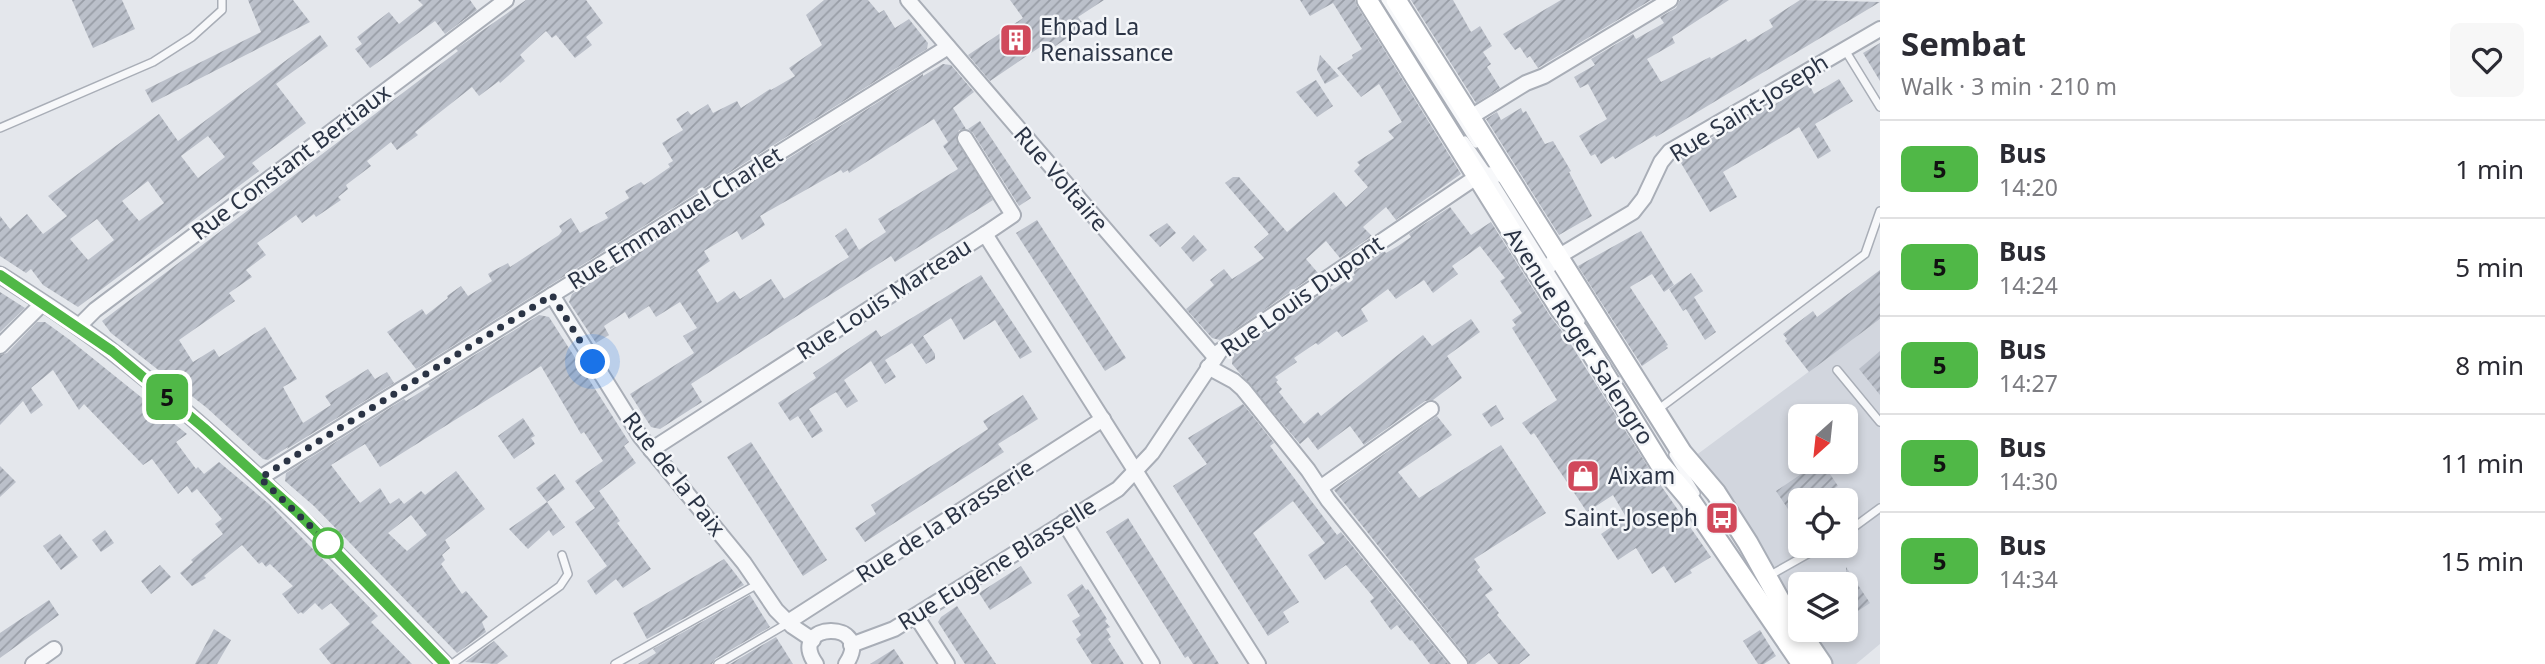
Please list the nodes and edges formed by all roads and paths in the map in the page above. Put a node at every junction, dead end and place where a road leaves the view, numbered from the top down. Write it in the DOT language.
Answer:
graph roads {
  1 [pos="222,0"];
  2 [pos="506,0"];
  3 [pos="908,0"];
  4 [pos="1367,0"];
  5 [pos="1377,0"];
  6 [pos="1385,0"];
  7 [pos="1396,0"];
  8 [pos="1670,0"];
  9 [pos="1880,29"];
  10 [pos="948,47"];
  11 [pos="1845,49"];
  12 [pos="1880,107"];
  13 [pos="1469,118"];
  14 [pos="0,128"];
  15 [pos="965,138"];
  16 [pos="1494,176"];
  17 [pos="1880,211"];
  18 [pos="985,234"];
  19 [pos="1551,267"];
  20 [pos="0,275"];
  21 [pos="552,295"];
  22 [pos="43,303"];
  23 [pos="78,327"];
  24 [pos="0,346"];
  25 [pos="1211,362"];
  26 [pos="1837,370"];
  27 [pos="1431,409"];
  28 [pos="1656,411"];
  29 [pos="1103,419"];
  30 [pos="1880,422"];
  31 [pos="651,450"];
  32 [pos="1136,472"];
  33 [pos="260,478"];
  34 [pos="1320,488"];
  35 [pos="1880,508"];
  36 [pos="1063,522"];
  37 [pos="1858,524"];
  38 [pos="562,555"];
  39 [pos="1801,558"];
  40 [pos="1767,577"];
  41 [pos="759,583"];
  42 [pos="916,616"];
  43 [pos="788,622"];
  44 [pos="813,640"];
  45 [pos="851,645"];
  46 [pos="54,649"];
  47 [pos="33,664"];
  48 [pos="445,664"];
  49 [pos="452,664"];
  50 [pos="615,664"];
  51 [pos="718,664"];
  52 [pos="816,664"];
  53 [pos="846,664"];
  54 [pos="947,664"];
  55 [pos="1152,664"];
  56 [pos="1258,664"];
  57 [pos="1460,664"];
  58 [pos="1802,664"];
  59 [pos="1813,664"];
  60 [pos="1822,664"];
  1 -- 14 [label="lane"];
  2 -- 23 [label="street, Rue Constant Bertiaux"];
  3 -- 10 [label="street, Rue Voltaire"];
  4 -- 16 [label="main road, Avenue Roger Salengro"];
  5 -- 16 [label="lane"];
  6 -- 16 [label="lane"];
  7 -- 13 [label="main road, Avenue Roger Salengro"];
  8 -- 13 [label="street"];
  9 -- 11 [label="street, Rue Saint-Joseph"];
  10 -- 21 [label="street, Rue Emmanuel Charlet"];
  10 -- 25 [label="street, Rue Voltaire"];
  11 -- 12 [label="lane"];
  11 -- 19 [label="street, Rue Saint-Joseph"];
  13 -- 16 [label="main road, Avenue Roger Salengro"];
  15 -- 18 [label="street"];
  16 -- 19 [label="main road, Avenue Roger Salengro"];
  16 -- 19 [label="main road, Avenue Roger Salengro"];
  16 -- 25 [label="street, Rue Louis Dupont"];
  17 -- 28 [label="lane"];
  18 -- 29 [label="street, Rue Louis Marteau"];
  18 -- 31 [label="street, Rue Louis Marteau"];
  19 -- 28 [label="main road, Avenue Roger Salengro"];
  19 -- 58 [label="main road, Avenue Roger Salengro"];
  19 -- 59 [label="lane"];
  20 -- 22 [label="street"];
  21 -- 31 [label="street, Rue de la Paix"];
  21 -- 33 [label="street, Rue Emmanuel Charlet"];
  22 -- 23 [label="street"];
  22 -- 24 [label="street"];
  23 -- 33 [label="street"];
  25 -- 32 [label="street, Rue Louis Dupont"];
  25 -- 34 [label="street, Rue Voltaire"];
  26 -- 30 [label="lane"];
  27 -- 34 [label="street"];
  28 -- 40 [label="main road, Avenue Roger Salengro"];
  29 -- 32 [label="street, Rue Louis Marteau"];
  29 -- 43 [label="street, Rue de la Brasserie"];
  31 -- 41 [label="street, Rue de la Paix"];
  32 -- 36 [label="street, Rue Eugène Blasselle"];
  32 -- 56 [label="street, Rue Louis Marteau"];
  33 -- 48 [label="street"];
  34 -- 57 [label="street, Rue Voltaire"];
  35 -- 37 [label="lane"];
  36 -- 42 [label="street, Rue Eugène Blasselle"];
  36 -- 55 [label="street"];
  38 -- 49 [label="lane"];
  39 -- 40 [label="lane"];
  40 -- 60 [label="main road, Avenue Roger Salengro"];
  41 -- 43 [label="street, Rue de la Paix"];
  41 -- 50 [label="lane"];
  42 -- 45 [label="street, Rue Eugène Blasselle"];
  42 -- 54 [label="street"];
  43 -- 44 [label="street, Rue de la Paix"];
  43 -- 51 [label="lane"];
  44 -- 45 [label="street"];
  44 -- 52 [label="street"];
  45 -- 53 [label="street"];
  46 -- 47 [label="street"];
}
